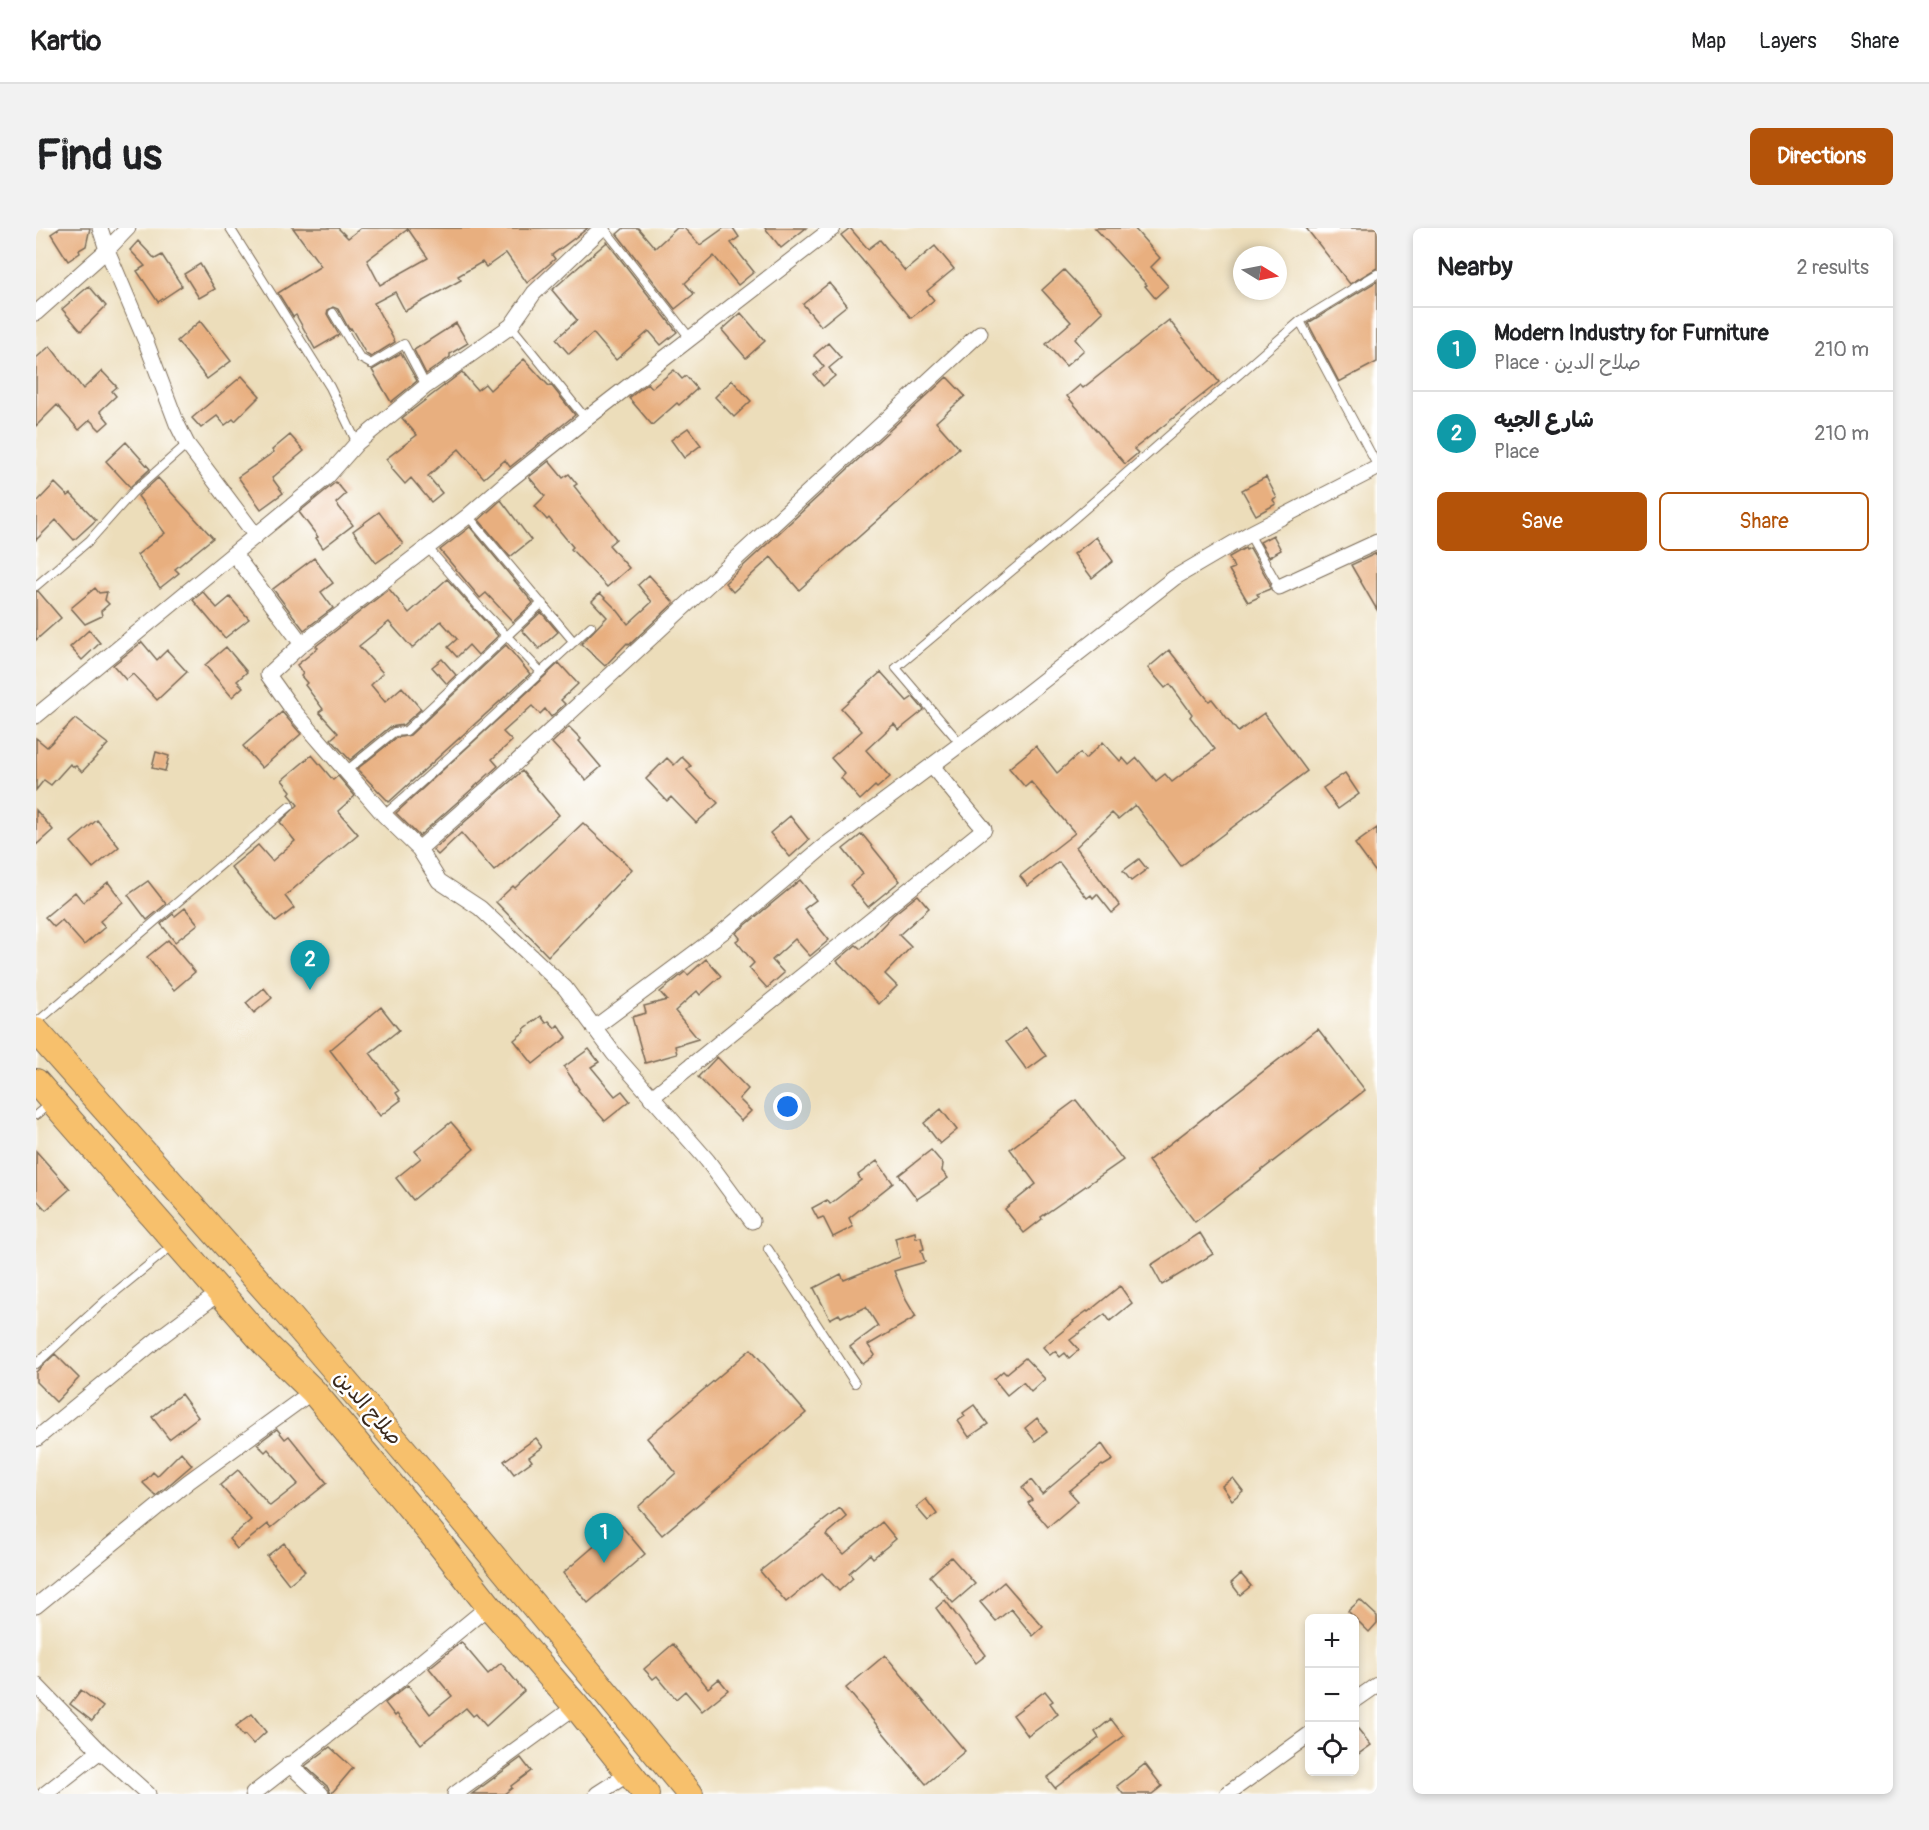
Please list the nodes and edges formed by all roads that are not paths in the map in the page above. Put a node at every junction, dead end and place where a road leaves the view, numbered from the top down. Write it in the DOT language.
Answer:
graph roads {
  1 [pos="100,228"];
  2 [pos="129,228"];
  3 [pos="230,228"];
  4 [pos="603,228"];
  5 [pos="833,228"];
  6 [pos="107,250"];
  7 [pos="1377,274"];
  8 [pos="36,313"];
  9 [pos="333,314"];
  10 [pos="1300,321"];
  11 [pos="511,326"];
  12 [pos="980,333"];
  13 [pos="690,338"];
  14 [pos="426,386"];
  15 [pos="586,419"];
  16 [pos="357,442"];
  17 [pos="188,444"];
  18 [pos="1377,467"];
  19 [pos="468,516"];
  20 [pos="1249,534"];
  21 [pos="256,536"];
  22 [pos="1377,542"];
  23 [pos="428,547"];
  24 [pos="234,554"];
  25 [pos="36,586"];
  26 [pos="1279,587"];
  27 [pos="542,603"];
  28 [pos="591,626"];
  29 [pos="508,636"];
  30 [pos="573,642"];
  31 [pos="302,644"];
  32 [pos="540,671"];
  33 [pos="36,716"];
  34 [pos="961,744"];
  35 [pos="932,766"];
  36 [pos="346,771"];
  37 [pos="290,806"];
  38 [pos="384,816"];
  39 [pos="419,849"];
  40 [pos="36,1023"];
  41 [pos="594,1028"];
  42 [pos="36,1031"];
  43 [pos="36,1082"];
  44 [pos="651,1098"];
  45 [pos="44,1108"];
  46 [pos="752,1221"];
  47 [pos="177,1242"];
  48 [pos="768,1249"];
  49 [pos="220,1292"];
  50 [pos="298,1327"];
  51 [pos="266,1345"];
  52 [pos="36,1364"];
  53 [pos="855,1383"];
  54 [pos="313,1391"];
  55 [pos="36,1439"];
  56 [pos="36,1606"];
  57 [pos="489,1606"];
  58 [pos="36,1685"];
  59 [pos="1377,1685"];
  60 [pos="1359,1698"];
  61 [pos="576,1706"];
  62 [pos="1305,1738"];
  63 [pos="100,1751"];
  64 [pos="289,1764"];
  65 [pos="628,1774"];
  66 [pos="45,1794"];
  67 [pos="148,1794"];
  68 [pos="253,1794"];
  69 [pos="321,1794"];
  70 [pos="454,1794"];
  71 [pos="597,1794"];
  72 [pos="645,1794"];
  73 [pos="690,1794"];
  74 [pos="1227,1794"];
  1 -- 6 [label="street"];
  2 -- 6 [label="street"];
  3 -- 16 [label="lane"];
  4 -- 11 [label="street"];
  4 -- 13 [label="lane"];
  5 -- 13 [label="street"];
  6 -- 8 [label="street"];
  6 -- 17 [label="street"];
  7 -- 10 [label="lane"];
  9 -- 14 [label="lane"];
  10 -- 18 [label="lane"];
  10 -- 34 [label="lane"];
  11 -- 14 [label="street"];
  11 -- 15 [label="lane"];
  12 -- 39 [label="street"];
  13 -- 15 [label="street"];
  14 -- 16 [label="street"];
  15 -- 19 [label="street"];
  16 -- 21 [label="street"];
  17 -- 21 [label="street"];
  17 -- 25 [label="lane"];
  18 -- 20 [label="street"];
  19 -- 23 [label="street"];
  19 -- 27 [label="lane"];
  20 -- 26 [label="lane"];
  20 -- 34 [label="street"];
  21 -- 24 [label="street"];
  22 -- 26 [label="street"];
  23 -- 29 [label="lane"];
  23 -- 31 [label="street"];
  24 -- 31 [label="street"];
  24 -- 33 [label="street"];
  27 -- 29 [label="lane"];
  27 -- 30 [label="lane"];
  28 -- 30 [label="lane"];
  29 -- 32 [label="lane"];
  29 -- 36 [label="lane"];
  30 -- 32 [label="lane"];
  31 -- 36 [label="street"];
  32 -- 38 [label="lane"];
  34 -- 35 [label="street"];
  35 -- 41 [label="street"];
  35 -- 44 [label="street"];
  36 -- 38 [label="street"];
  37 -- 40 [label="lane"];
  38 -- 39 [label="street"];
  39 -- 41 [label="street"];
  41 -- 44 [label="street"];
  42 -- 50 [label="highway, صلاح الدين"];
  43 -- 45 [label="highway, صلاح الدين"];
  44 -- 46 [label="street"];
  45 -- 47 [label="highway, صلاح الدين"];
  47 -- 49 [label="highway, صلاح الدين"];
  47 -- 52 [label="lane"];
  48 -- 53 [label="lane"];
  49 -- 51 [label="highway, صلاح الدين"];
  49 -- 55 [label="street"];
  50 -- 51 [label="highway"];
  50 -- 73 [label="highway, صلاح الدين"];
  51 -- 54 [label="highway, صلاح الدين"];
  54 -- 56 [label="street"];
  54 -- 57 [label="highway, صلاح الدين"];
  57 -- 61 [label="highway, صلاح الدين"];
  57 -- 64 [label="street"];
  58 -- 63 [label="street"];
  59 -- 60 [label="street"];
  61 -- 65 [label="highway, صلاح الدين"];
  61 -- 70 [label="street"];
  62 -- 74 [label="street"];
  63 -- 66 [label="street"];
  63 -- 67 [label="street"];
  64 -- 68 [label="street"];
  64 -- 69 [label="street"];
  65 -- 71 [label="street"];
  65 -- 72 [label="highway, صلاح الدين"];
}
